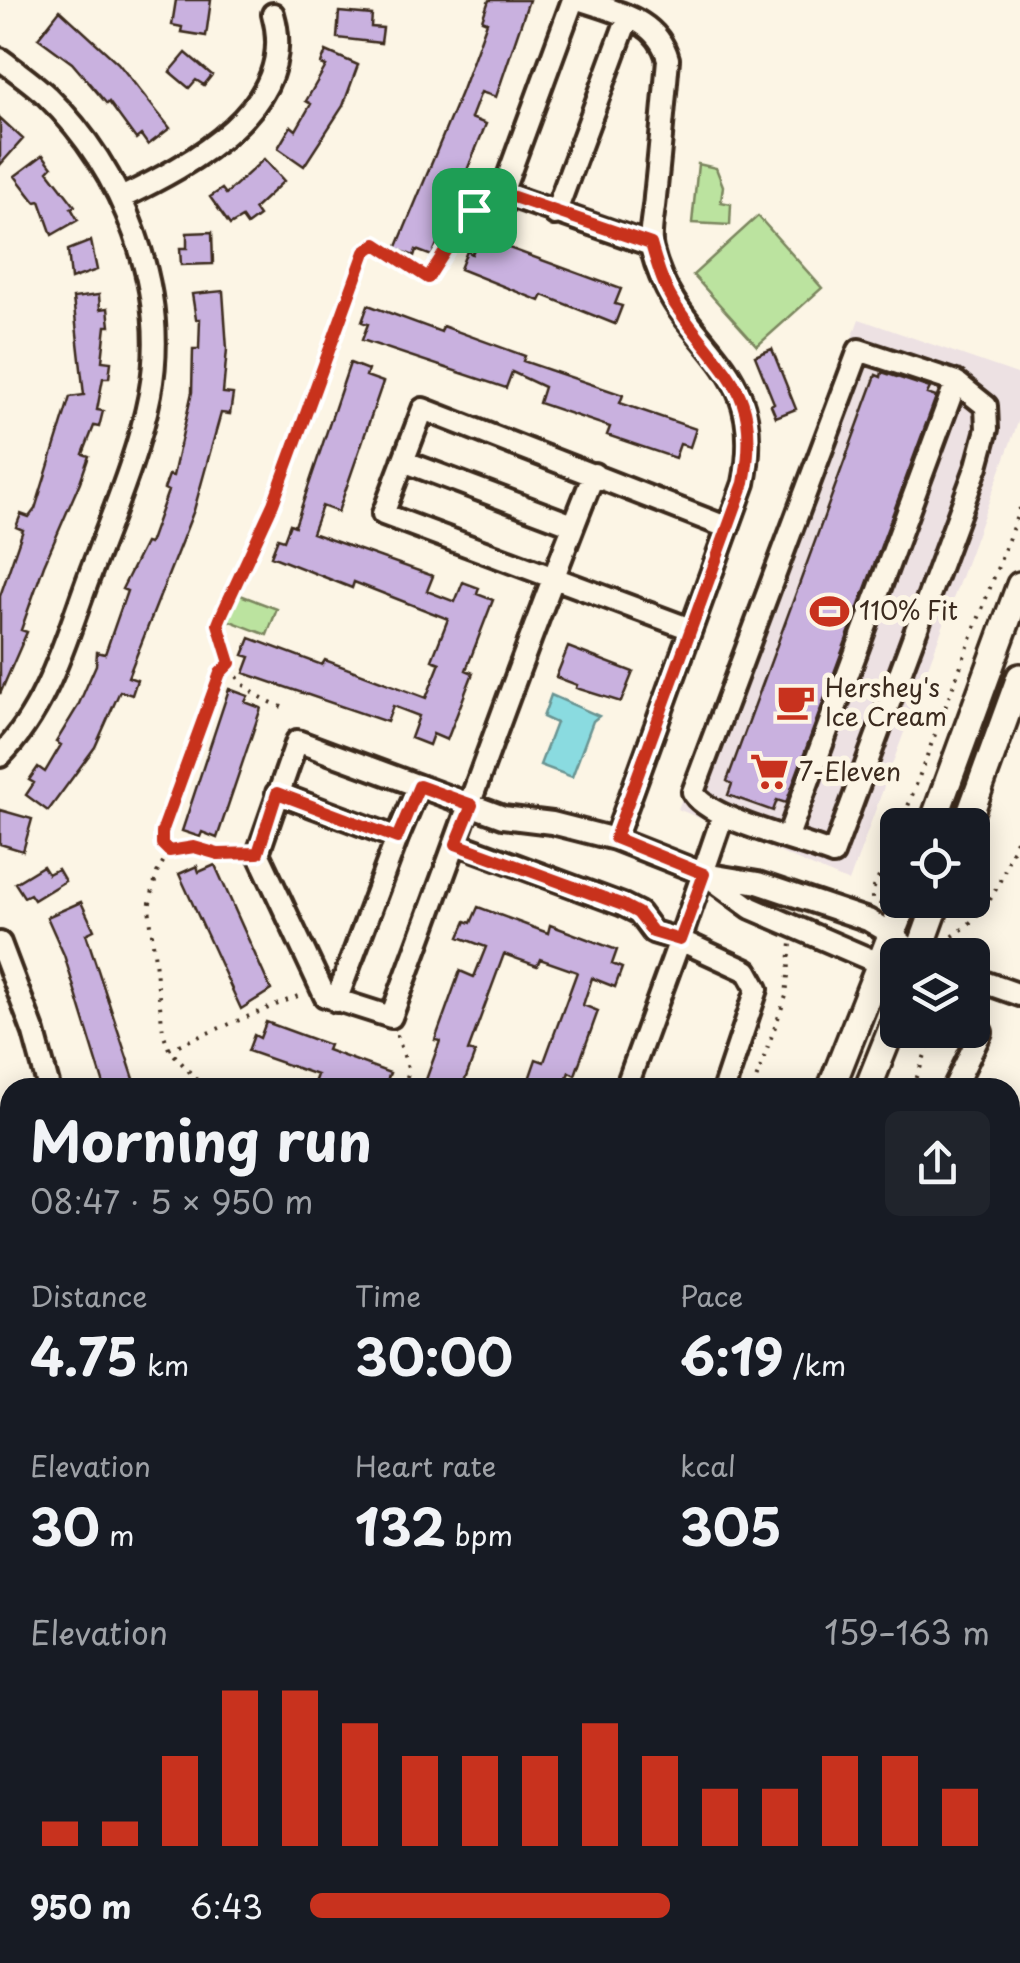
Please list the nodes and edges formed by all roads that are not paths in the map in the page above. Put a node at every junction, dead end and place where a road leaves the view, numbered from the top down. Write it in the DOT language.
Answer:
graph roads {
  1 [pos="572,0"];
  2 [pos="582,0"];
  3 [pos="274,14"];
  4 [pos="628,17"];
  5 [pos="0,58"];
  6 [pos="121,198"];
  7 [pos="555,214"];
  8 [pos="651,244"];
  9 [pos="956,382"];
  10 [pos="403,461"];
  11 [pos="594,474"];
  12 [pos="573,525"];
  13 [pos="726,527"];
  14 [pos="554,578"];
  15 [pos="1020,585"];
  16 [pos="688,628"];
  17 [pos="1020,677"];
  18 [pos="0,756"];
  19 [pos="419,786"];
  20 [pos="277,793"];
  21 [pos="472,805"];
  22 [pos="938,808"];
  23 [pos="972,808"];
  24 [pos="723,815"];
  25 [pos="788,836"];
  26 [pos="397,838"];
  27 [pos="615,838"];
  28 [pos="456,844"];
  29 [pos="704,874"];
  30 [pos="898,918"];
  31 [pos="892,934"];
  32 [pos="892,938"];
  33 [pos="897,938"];
  34 [pos="680,940"];
  35 [pos="0,943"];
  36 [pos="880,958"];
  37 [pos="880,981"];
  38 [pos="990,984"];
  39 [pos="328,994"];
  40 [pos="1020,995"];
  41 [pos="884,1048"];
  42 [pos="973,1048"];
  43 [pos="46,1078"];
  44 [pos="630,1078"];
  45 [pos="727,1078"];
  46 [pos="835,1078"];
  47 [pos="872,1078"];
  48 [pos="959,1078"];
  1 -- 7 [label="street"];
  2 -- 4 [label="street"];
  3 -- 6 [label="street"];
  4 -- 7 [label="street"];
  4 -- 8 [label="street"];
  5 -- 6 [label="street"];
  6 -- 18 [label="street"];
  7 -- 8 [label="street"];
  8 -- 13 [label="street"];
  9 -- 24 [label="street"];
  9 -- 25 [label="street"];
  9 -- 25 [label="street"];
  10 -- 11 [label="street"];
  10 -- 12 [label="street"];
  10 -- 14 [label="street"];
  11 -- 12 [label="street"];
  11 -- 13 [label="street"];
  12 -- 14 [label="street"];
  13 -- 16 [label="street"];
  14 -- 16 [label="street"];
  14 -- 21 [label="street"];
  15 -- 22 [label="main road"];
  16 -- 27 [label="street"];
  17 -- 23 [label="main road"];
  19 -- 20 [label="street"];
  19 -- 21 [label="street"];
  19 -- 26 [label="street"];
  20 -- 26 [label="street"];
  20 -- 39 [label="street"];
  21 -- 27 [label="street"];
  21 -- 28 [label="street"];
  24 -- 25 [label="street"];
  24 -- 29 [label="street"];
  26 -- 39 [label="street"];
  27 -- 29 [label="street"];
  28 -- 34 [label="street"];
  28 -- 39 [label="street"];
  29 -- 31 [label="street"];
  29 -- 34 [label="street"];
  29 -- 36 [label="street"];
  30 -- 31 [label="main road"];
  31 -- 32 [label="main road"];
  31 -- 33 [label="street"];
  34 -- 44 [label="street"];
  34 -- 45 [label="street"];
  35 -- 43 [label="street"];
  37 -- 46 [label="main road"];
  38 -- 40 [label="street"];
  41 -- 47 [label="main road"];
  42 -- 48 [label="street"];
}
